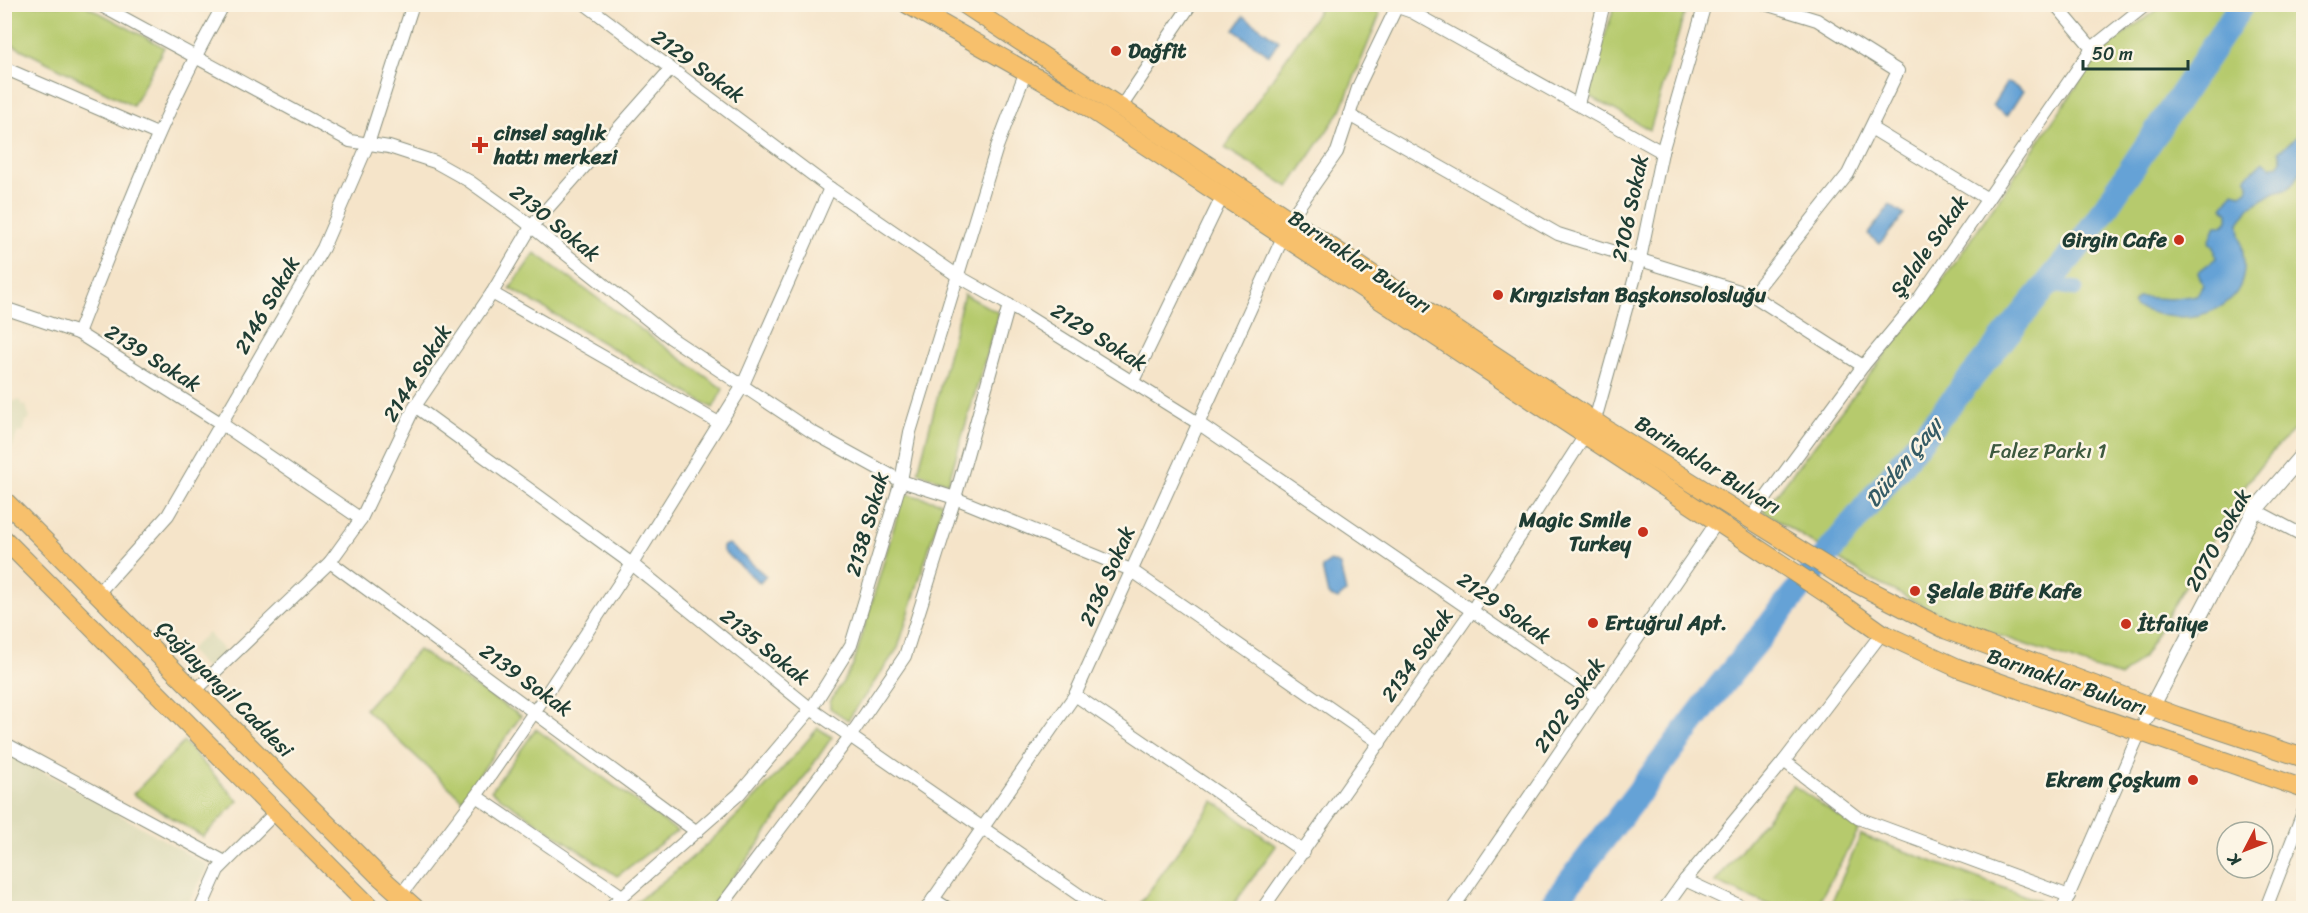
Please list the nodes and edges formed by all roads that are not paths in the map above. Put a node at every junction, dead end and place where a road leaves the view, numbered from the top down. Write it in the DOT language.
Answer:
graph roads {
  1 [pos="98,4"];
  2 [pos="224,4"];
  3 [pos="413,4"];
  4 [pos="585,4"];
  5 [pos="908,4"];
  6 [pos="964,4"];
  7 [pos="1191,4"];
  8 [pos="1604,4"];
  9 [pos="1705,4"];
  10 [pos="1765,4"];
  11 [pos="2055,4"];
  12 [pos="2147,4"];
  13 [pos="1394,6"];
  14 [pos="2092,48"];
  15 [pos="195,56"];
  16 [pos="4,68"];
  17 [pos="670,70"];
  18 [pos="1026,71"];
  19 [pos="1578,104"];
  20 [pos="1121,107"];
  21 [pos="1349,115"];
  22 [pos="1871,128"];
  23 [pos="157,134"];
  24 [pos="368,144"];
  25 [pos="1662,152"];
  26 [pos="830,188"];
  27 [pos="1222,197"];
  28 [pos="1986,198"];
  29 [pos="1290,219"];
  30 [pos="531,226"];
  31 [pos="1283,237"];
  32 [pos="1640,259"];
  33 [pos="958,276"];
  34 [pos="492,292"];
  35 [pos="1752,295"];
  36 [pos="1009,304"];
  37 [pos="4,308"];
  38 [pos="78,333"];
  39 [pos="1863,366"];
  40 [pos="1133,381"];
  41 [pos="742,387"];
  42 [pos="415,406"];
  43 [pos="1595,420"];
  44 [pos="719,423"];
  45 [pos="1198,423"];
  46 [pos="222,424"];
  47 [pos="1587,436"];
  48 [pos="2304,453"];
  49 [pos="901,481"];
  50 [pos="955,498"];
  51 [pos="5,500"];
  52 [pos="2255,510"];
  53 [pos="1751,518"];
  54 [pos="361,519"];
  55 [pos="1717,522"];
  56 [pos="2304,536"];
  57 [pos="4,539"];
  58 [pos="4,555"];
  59 [pos="330,561"];
  60 [pos="632,564"];
  61 [pos="1131,570"];
  62 [pos="1839,575"];
  63 [pos="48,580"];
  64 [pos="98,593"];
  65 [pos="1473,609"];
  66 [pos="1882,633"];
  67 [pos="195,691"];
  68 [pos="1075,695"];
  69 [pos="1598,697"];
  70 [pos="812,709"];
  71 [pos="535,711"];
  72 [pos="2147,718"];
  73 [pos="851,735"];
  74 [pos="4,743"];
  75 [pos="1380,743"];
  76 [pos="2304,758"];
  77 [pos="1784,762"];
  78 [pos="2304,789"];
  79 [pos="476,796"];
  80 [pos="2304,810"];
  81 [pos="276,812"];
  82 [pos="982,826"];
  83 [pos="697,832"];
  84 [pos="1304,852"];
  85 [pos="225,862"];
  86 [pos="1685,880"];
  87 [pos="400,896"];
  88 [pos="622,896"];
  89 [pos="2069,896"];
  90 [pos="930,904"];
  91 [pos="201,909"];
  92 [pos="371,909"];
  93 [pos="416,909"];
  94 [pos="609,909"];
  95 [pos="720,909"];
  96 [pos="947,909"];
  97 [pos="1098,909"];
  98 [pos="1263,909"];
  99 [pos="1452,909"];
  100 [pos="1665,909"];
  101 [pos="1745,909"];
  102 [pos="2063,909"];
  103 [pos="2266,909"];
  1 -- 15 [label="street, 2130 Sokak"];
  2 -- 15 [label="street"];
  3 -- 24 [label="street, 2146 Sokak"];
  4 -- 17 [label="street, 2129 Sokak"];
  5 -- 18 [label="main road, Barınaklar Bulvarı"];
  6 -- 20 [label="main road, Barınaklar Bulvarı"];
  7 -- 20 [label="street"];
  8 -- 19 [label="street"];
  9 -- 25 [label="street, 2106 Sokak"];
  10 -- 22 [label="street"];
  11 -- 14 [label="street"];
  12 -- 14 [label="street, Şelale Sokak"];
  13 -- 19 [label="street"];
  13 -- 21 [label="street"];
  14 -- 28 [label="street, Şelale Sokak"];
  15 -- 23 [label="street"];
  15 -- 24 [label="street, 2130 Sokak"];
  16 -- 23 [label="street"];
  17 -- 26 [label="street, 2129 Sokak"];
  17 -- 30 [label="street, 2144 Sokak"];
  18 -- 27 [label="main road, Barınaklar Bulvarı"];
  18 -- 33 [label="street, 2138 Sokak"];
  19 -- 25 [label="street"];
  20 -- 29 [label="main road, Barınaklar Bulvarı"];
  21 -- 29 [label="street"];
  21 -- 32 [label="street"];
  22 -- 28 [label="street"];
  22 -- 35 [label="street"];
  23 -- 38 [label="street"];
  24 -- 30 [label="street, 2130 Sokak"];
  24 -- 46 [label="street, 2146 Sokak"];
  25 -- 32 [label="street, 2106 Sokak"];
  26 -- 33 [label="street, 2129 Sokak"];
  26 -- 41 [label="street"];
  27 -- 31 [label="main road, Barınaklar Bulvarı"];
  27 -- 40 [label="street"];
  28 -- 39 [label="street, Şelale Sokak"];
  29 -- 43 [label="main road, Barınaklar Bulvarı"];
  30 -- 34 [label="street, 2144 Sokak"];
  30 -- 41 [label="street, 2130 Sokak"];
  31 -- 45 [label="street, 2136 Sokak"];
  31 -- 47 [label="main road, Barınaklar Bulvarı"];
  32 -- 35 [label="street"];
  32 -- 43 [label="street, 2106 Sokak"];
  33 -- 36 [label="street, 2129 Sokak"];
  33 -- 49 [label="street, 2138 Sokak"];
  34 -- 42 [label="street, 2144 Sokak"];
  34 -- 44 [label="street"];
  35 -- 39 [label="street"];
  36 -- 40 [label="street, 2129 Sokak"];
  36 -- 50 [label="street"];
  37 -- 38 [label="street, 2139 Sokak"];
  38 -- 46 [label="street, 2139 Sokak"];
  39 -- 53 [label="street, Şelale Sokak"];
  40 -- 45 [label="street, 2129 Sokak"];
  41 -- 44 [label="street"];
  41 -- 49 [label="street, 2130 Sokak"];
  42 -- 54 [label="street, 2144 Sokak"];
  42 -- 60 [label="street, 2135 Sokak"];
  43 -- 47 [label="street, 2134 Sokak"];
  43 -- 53 [label="main road, Barinaklar Bulvarı"];
  44 -- 60 [label="street"];
  45 -- 61 [label="street, 2136 Sokak"];
  45 -- 65 [label="street, 2129 Sokak"];
  46 -- 54 [label="street, 2139 Sokak"];
  46 -- 64 [label="street, 2146 Sokak"];
  47 -- 55 [label="main road, Barınaklar Bulvarı"];
  47 -- 65 [label="street, 2134 Sokak"];
  48 -- 52 [label="street, 2070 Sokak"];
  49 -- 50 [label="street, 2130 Sokak"];
  49 -- 70 [label="street, 2138 Sokak"];
  50 -- 61 [label="street, 2130 Sokak"];
  50 -- 73 [label="street"];
  51 -- 64 [label="main road, Çağlayangil Caddesi"];
  52 -- 56 [label="street"];
  52 -- 72 [label="street, 2070 Sokak"];
  53 -- 62 [label="main road, Barinaklar Bulvarı"];
  54 -- 59 [label="street, 2144 Sokak"];
  55 -- 66 [label="main road, Barınaklar Bulvarı"];
  55 -- 69 [label="street, 2102 Sokak"];
  57 -- 63 [label="main road"];
  58 -- 63 [label="street"];
  59 -- 67 [label="street, 2144 Sokak"];
  59 -- 71 [label="street, 2139 Sokak"];
  60 -- 70 [label="street, 2135 Sokak"];
  60 -- 71 [label="street"];
  61 -- 68 [label="street, 2136 Sokak"];
  61 -- 75 [label="street, 2130 Sokak"];
  62 -- 72 [label="main road, Barınaklar Bulvarı"];
  63 -- 81 [label="main road"];
  64 -- 67 [label="main road, Çağlayangil Caddesi"];
  65 -- 69 [label="street, 2129 Sokak"];
  65 -- 75 [label="street, 2134 Sokak"];
  66 -- 72 [label="main road, Barınaklar Bulvarı"];
  66 -- 77 [label="street"];
  67 -- 87 [label="main road, Çağlayangil Caddesi"];
  68 -- 82 [label="street, 2136 Sokak"];
  68 -- 84 [label="street"];
  69 -- 99 [label="street, 2102 Sokak"];
  70 -- 73 [label="street, 2135 Sokak"];
  70 -- 83 [label="street, 2138 Sokak"];
  71 -- 79 [label="street"];
  71 -- 83 [label="street, 2139 Sokak"];
  72 -- 76 [label="main road, Barınaklar Bulvarı"];
  72 -- 78 [label="main road, Barınaklar Bulvarı"];
  72 -- 89 [label="street"];
  73 -- 82 [label="street, 2135 Sokak"];
  73 -- 95 [label="street"];
  74 -- 85 [label="street"];
  75 -- 84 [label="street, 2134 Sokak"];
  77 -- 86 [label="street"];
  77 -- 89 [label="street"];
  79 -- 87 [label="street"];
  79 -- 88 [label="street"];
  80 -- 103 [label="street"];
  81 -- 85 [label="street"];
  81 -- 92 [label="main road"];
  82 -- 90 [label="street, 2136 Sokak"];
  82 -- 97 [label="street, 2135 Sokak"];
  83 -- 88 [label="street, 2138 Sokak"];
  84 -- 98 [label="street, 2134 Sokak"];
  85 -- 91 [label="street"];
  86 -- 100 [label="street"];
  86 -- 101 [label="street"];
  87 -- 93 [label="main road, Çağlayangil Caddesi"];
  88 -- 94 [label="street, 2138 Sokak"];
  89 -- 102 [label="street"];
  90 -- 96 [label="street"];
}
